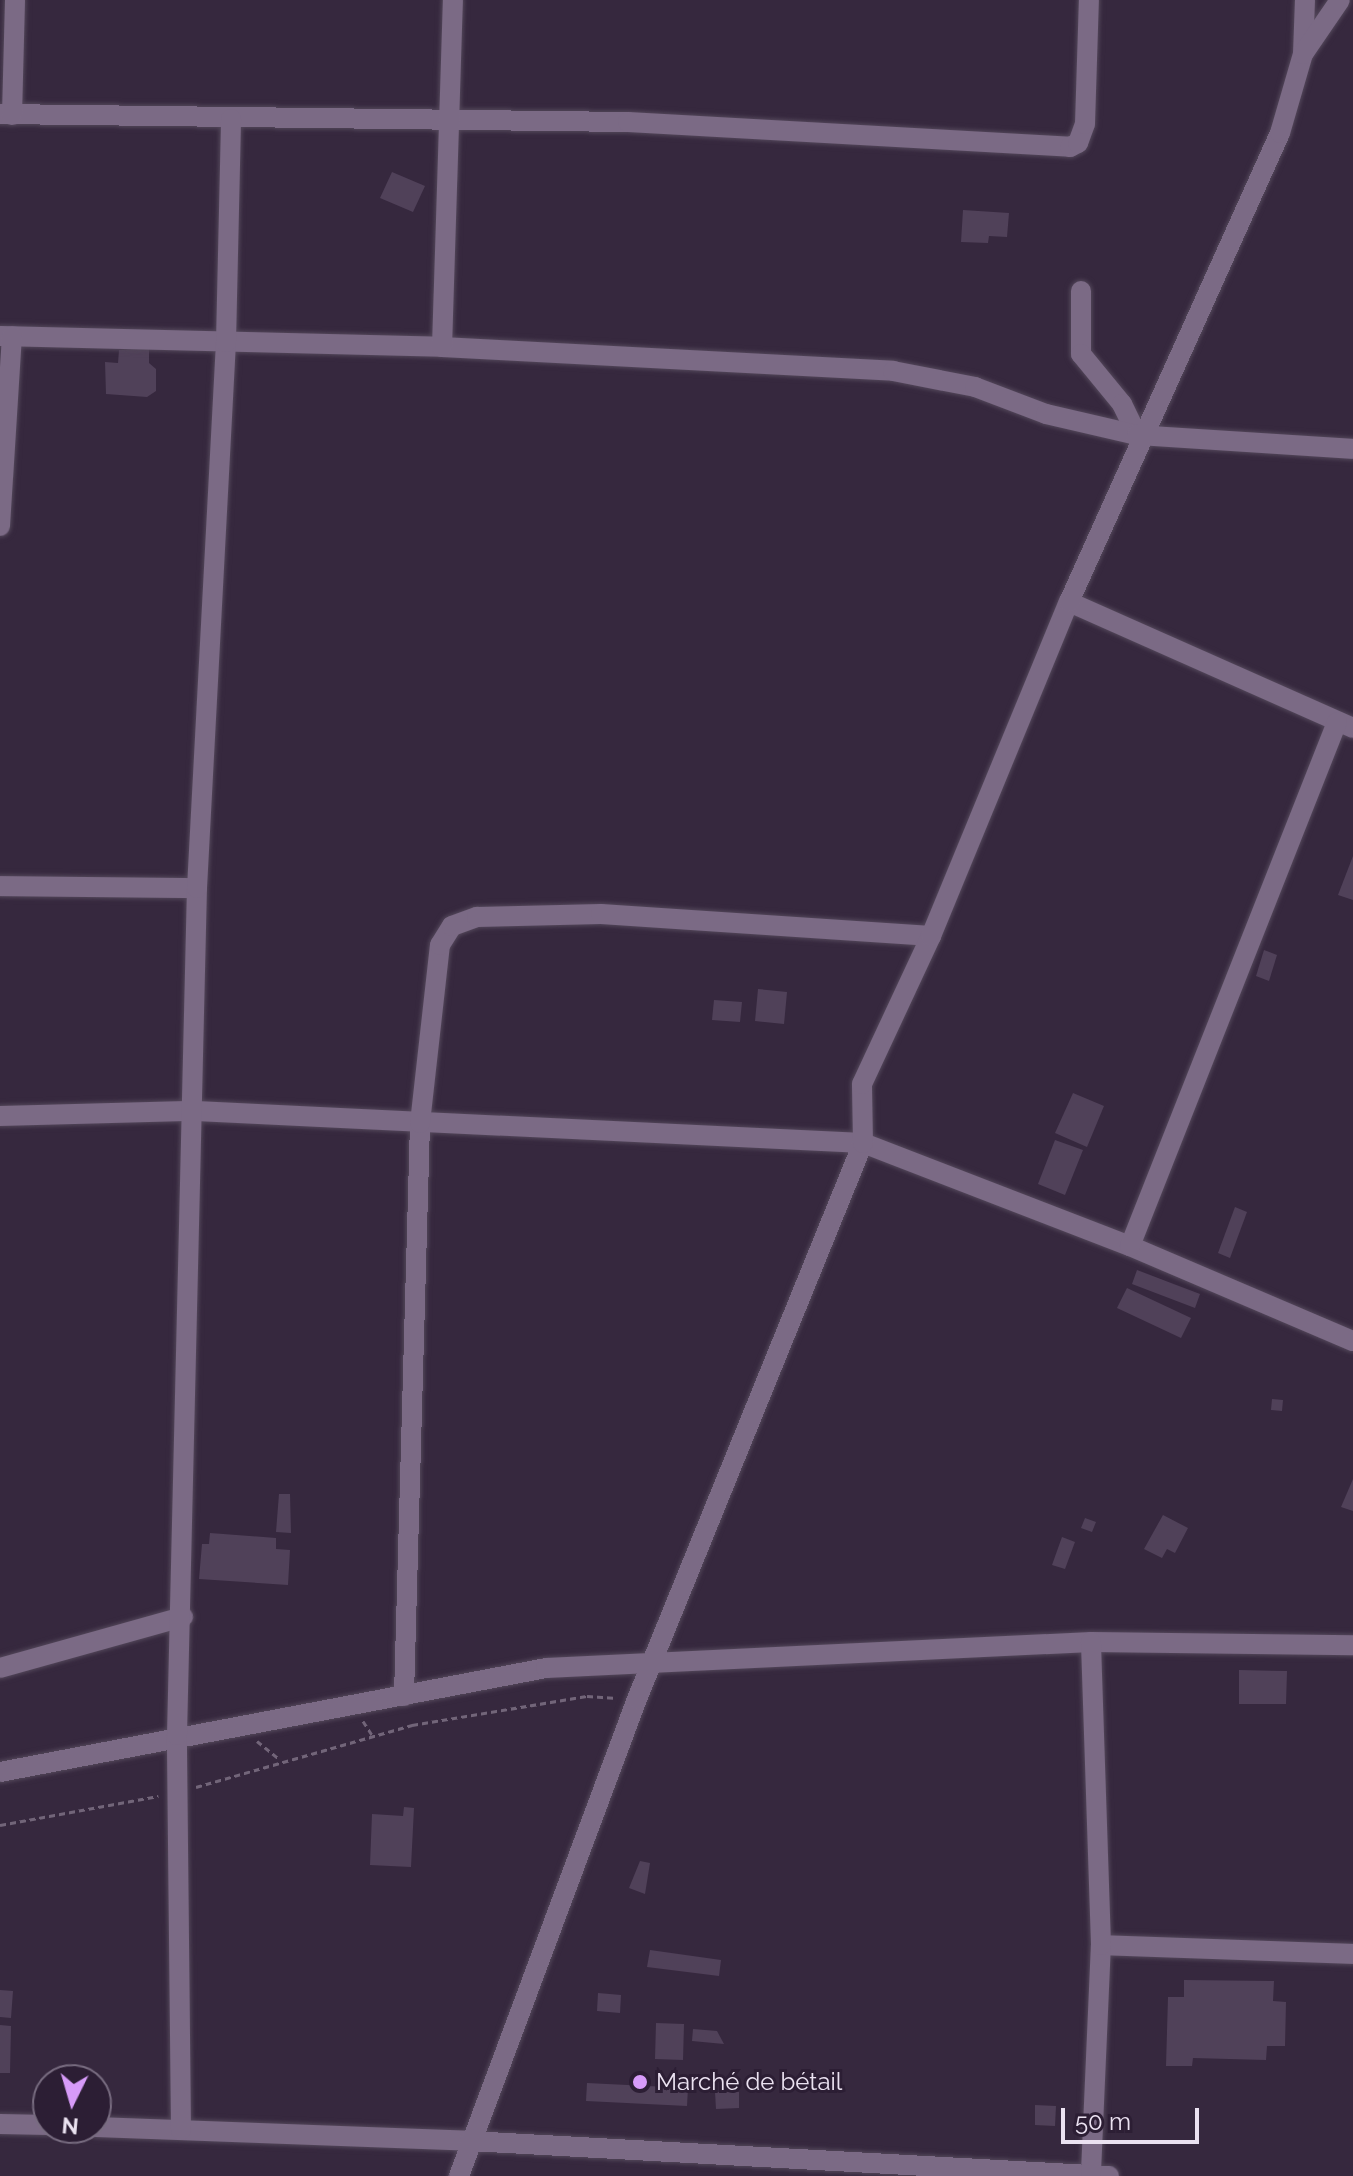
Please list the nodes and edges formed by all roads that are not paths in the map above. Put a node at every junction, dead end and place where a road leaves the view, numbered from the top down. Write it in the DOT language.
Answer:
graph roads {
  1 [pos="15,0"];
  2 [pos="453,0"];
  3 [pos="1089,0"];
  4 [pos="1305,0"];
  5 [pos="1340,0"];
  6 [pos="1303,54"];
  7 [pos="6,115"];
  8 [pos="449,118"];
  9 [pos="231,119"];
  10 [pos="1081,291"];
  11 [pos="6,336"];
  12 [pos="226,342"];
  13 [pos="442,347"];
  14 [pos="1142,435"];
  15 [pos="1353,449"];
  16 [pos="0,526"];
  17 [pos="1069,602"];
  18 [pos="1345,725"];
  19 [pos="0,886"];
  20 [pos="197,888"];
  21 [pos="931,936"];
  22 [pos="196,1111"];
  23 [pos="0,1116"];
  24 [pos="420,1123"];
  25 [pos="863,1143"];
  26 [pos="1130,1246"];
  27 [pos="1353,1341"];
  28 [pos="183,1617"];
  29 [pos="1091,1642"];
  30 [pos="1353,1645"];
  31 [pos="651,1664"];
  32 [pos="0,1668"];
  33 [pos="404,1696"];
  34 [pos="177,1735"];
  35 [pos="0,1772"];
  36 [pos="1101,1945"];
  37 [pos="1353,1954"];
  38 [pos="0,2124"];
  39 [pos="32,2125"];
  40 [pos="112,2128"];
  41 [pos="181,2130"];
  42 [pos="470,2141"];
  43 [pos="1100,2174"];
  44 [pos="459,2176"];
  1 -- 7 [label="street"];
  2 -- 8 [label="street"];
  3 -- 8 [label="street"];
  4 -- 6 [label="street"];
  5 -- 6 [label="street"];
  6 -- 14 [label="street"];
  7 -- 9 [label="street"];
  8 -- 9 [label="street"];
  8 -- 13 [label="street"];
  9 -- 12 [label="street"];
  10 -- 14 [label="street"];
  11 -- 12 [label="street"];
  11 -- 16 [label="street"];
  12 -- 13 [label="street"];
  12 -- 20 [label="street"];
  13 -- 14 [label="street"];
  14 -- 15 [label="street"];
  14 -- 17 [label="street"];
  17 -- 18 [label="street"];
  17 -- 21 [label="street"];
  18 -- 26 [label="street"];
  19 -- 20 [label="street"];
  20 -- 22 [label="street"];
  21 -- 24 [label="street"];
  21 -- 25 [label="street"];
  22 -- 23 [label="street"];
  22 -- 24 [label="street"];
  22 -- 28 [label="street"];
  24 -- 25 [label="street"];
  24 -- 33 [label="street"];
  25 -- 26 [label="street"];
  25 -- 31 [label="street"];
  26 -- 27 [label="street"];
  28 -- 32 [label="street"];
  28 -- 34 [label="street"];
  29 -- 30 [label="street"];
  29 -- 31 [label="street"];
  29 -- 36 [label="street"];
  31 -- 33 [label="street"];
  31 -- 42 [label="street"];
  33 -- 34 [label="street"];
  34 -- 35 [label="street"];
  34 -- 41 [label="street"];
  36 -- 37 [label="street"];
  36 -- 43 [label="street"];
  38 -- 39 [label="street"];
  40 -- 41 [label="street"];
  41 -- 42 [label="street"];
  42 -- 43 [label="street"];
  42 -- 44 [label="street"];
}
